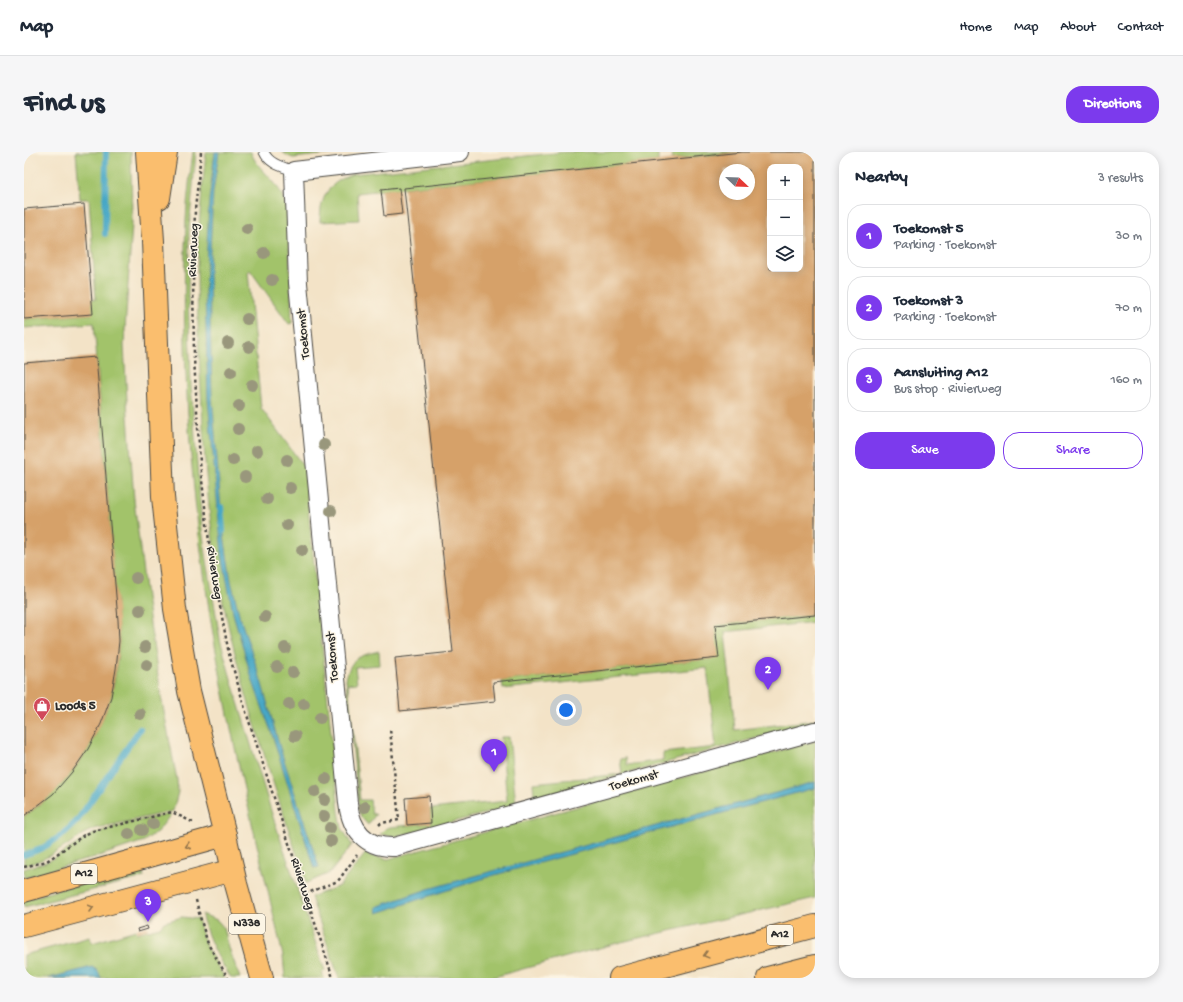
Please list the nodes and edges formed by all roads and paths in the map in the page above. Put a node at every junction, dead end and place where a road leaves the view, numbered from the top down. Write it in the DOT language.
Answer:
graph roads {
  1 [pos="147,152"];
  2 [pos="166,152"];
  3 [pos="201,152"];
  4 [pos="264,152"];
  5 [pos="460,152"];
  6 [pos="294,171"];
  7 [pos="153,241"];
  8 [pos="390,729"];
  9 [pos="815,731"];
  10 [pos="225,835"];
  11 [pos="369,840"];
  12 [pos="233,870"];
  13 [pos="24,891"];
  14 [pos="305,894"];
  15 [pos="24,926"];
  16 [pos="815,926"];
  17 [pos="815,966"];
  18 [pos="262,978"];
  19 [pos="333,978"];
  20 [pos="620,978"];
  21 [pos="768,978"];
  1 -- 7 [label="main road"];
  2 -- 7 [label="main road"];
  3 -- 14 [label="path, Rivierweg"];
  4 -- 6 [label="lane"];
  5 -- 6 [label="street"];
  6 -- 11 [label="street, Toekomst"];
  7 -- 10 [label="main road"];
  8 -- 11 [label="path"];
  9 -- 11 [label="street, Toekomst"];
  10 -- 12 [label="main road, N338"];
  10 -- 13 [label="main road, A12, one-way"];
  11 -- 14 [label="path"];
  15 -- 12 [label="main road, one-way"];
  12 -- 18 [label="main road, N338"];
  14 -- 19 [label="path, Rivierweg"];
  16 -- 20 [label="main road, A12, one-way"];
  17 -- 21 [label="main road"];
}
